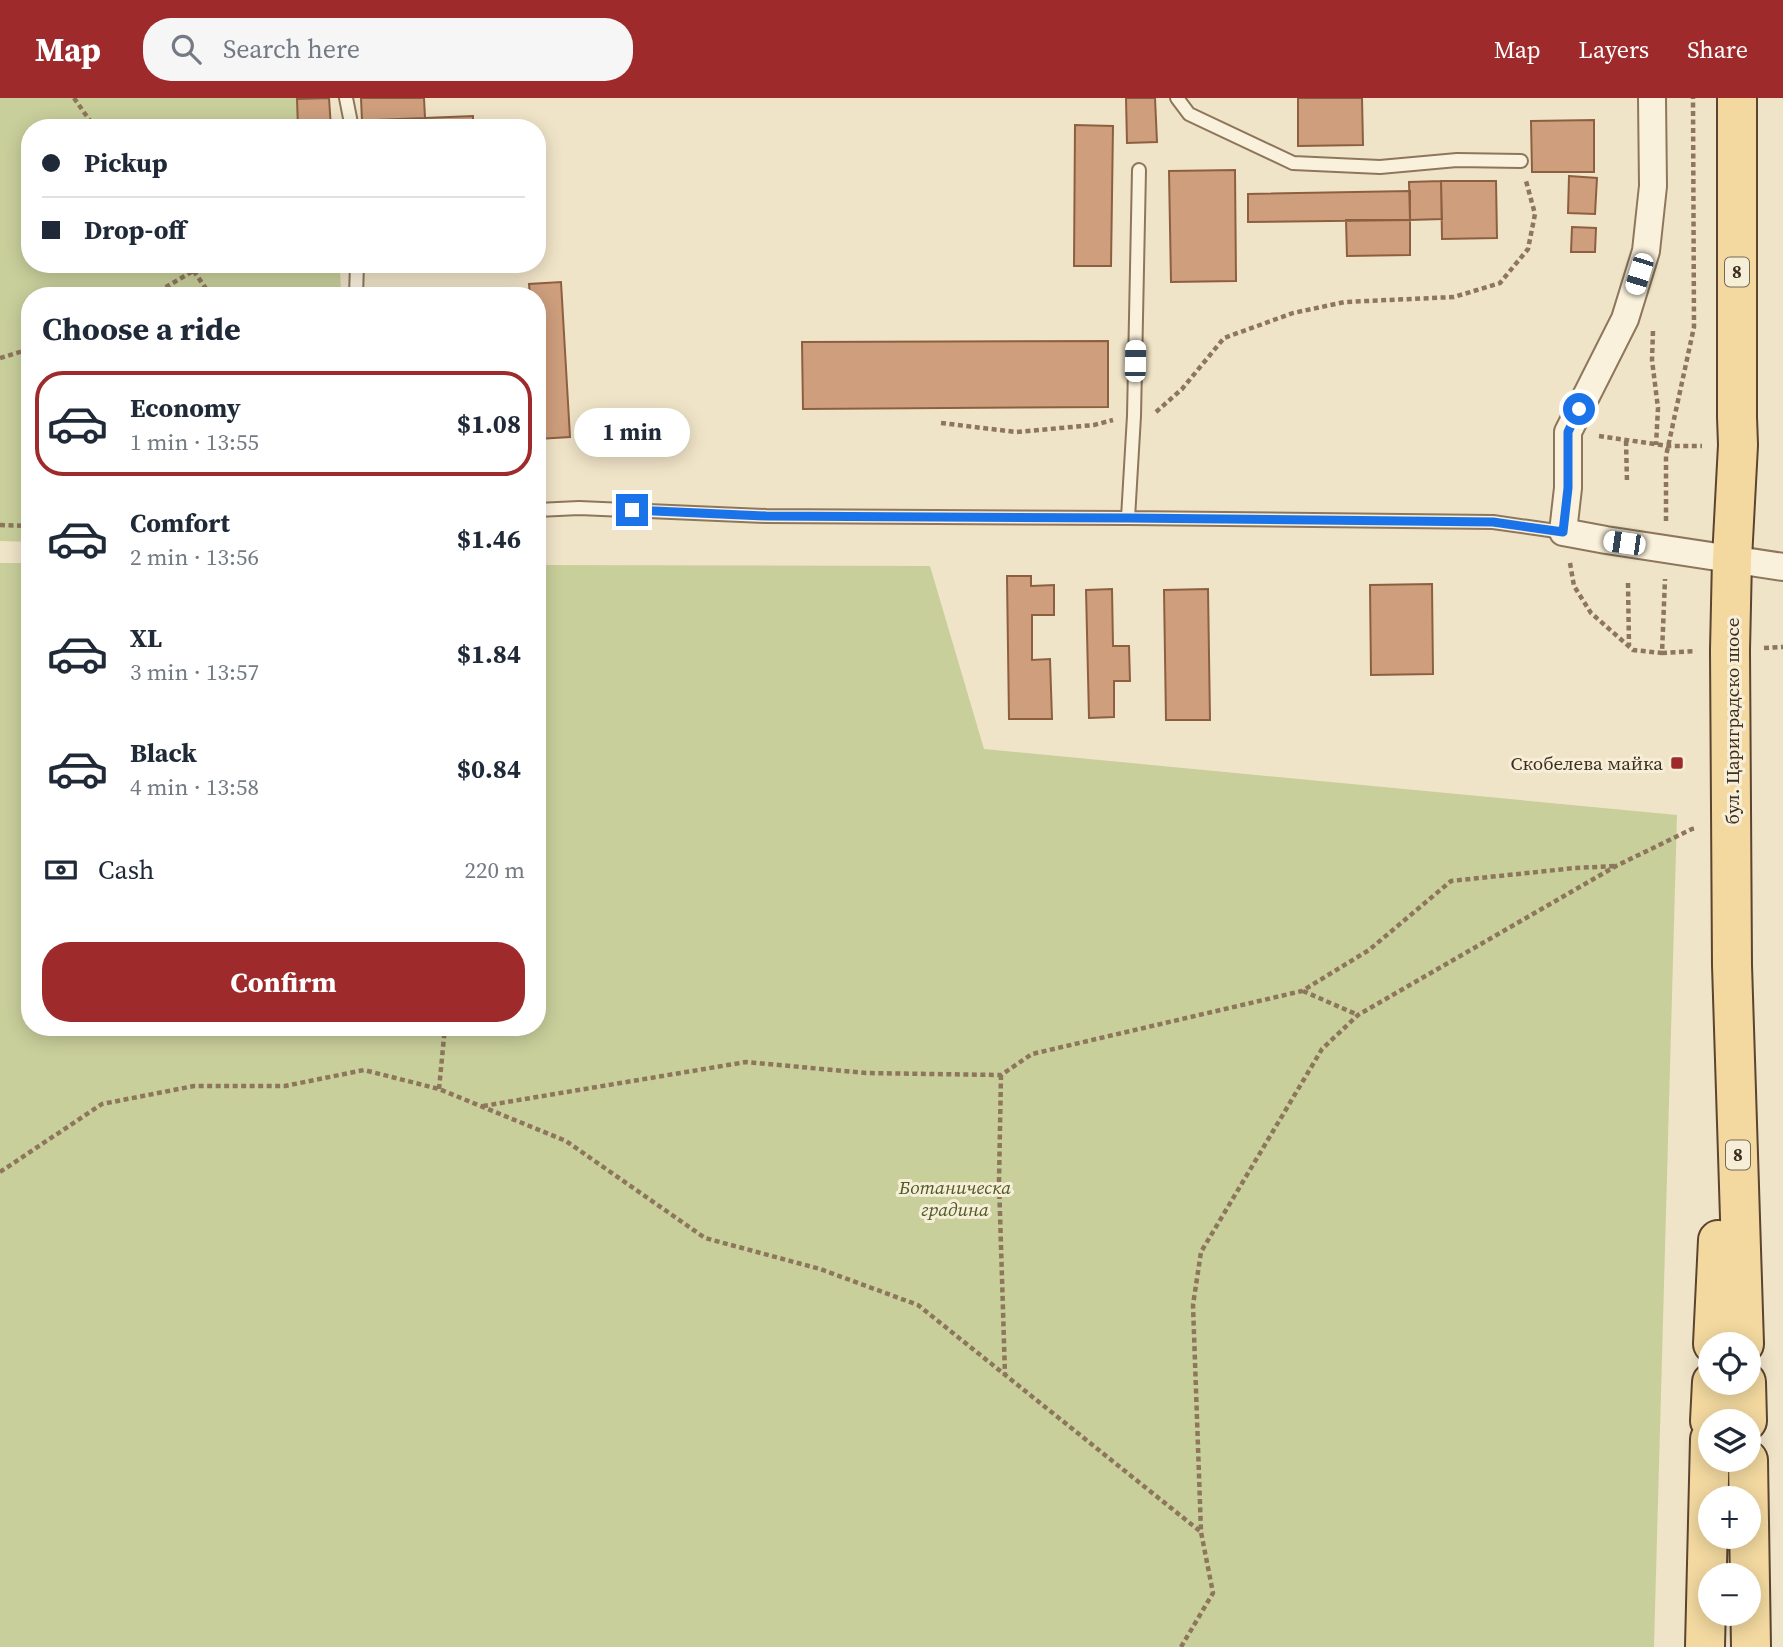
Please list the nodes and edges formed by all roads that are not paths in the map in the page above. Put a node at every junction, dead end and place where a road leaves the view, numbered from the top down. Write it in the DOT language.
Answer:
graph roads {
  1 [pos="346,98"];
  2 [pos="1177,98"];
  3 [pos="1652,98"];
  4 [pos="1737,98"];
  5 [pos="350,119"];
  6 [pos="1521,162"];
  7 [pos="1139,170"];
  8 [pos="546,510"];
  9 [pos="1128,518"];
  10 [pos="1563,532"];
  11 [pos="1732,559"];
  12 [pos="1783,567"];
  13 [pos="1732,965"];
  14 [pos="1714,1332"];
  15 [pos="1744,1332"];
  16 [pos="1709,1472"];
  17 [pos="1748,1472"];
  18 [pos="1705,1647"];
  19 [pos="1751,1647"];
  1 -- 5 [label="lane"];
  2 -- 6 [label="lane"];
  3 -- 10 [label="street"];
  4 -- 11 [label="main road, бул. Цариградско шосе / 8"];
  7 -- 9 [label="lane"];
  8 -- 9 [label="lane"];
  9 -- 10 [label="lane"];
  10 -- 11 [label="street"];
  11 -- 12 [label="street"];
  11 -- 13 [label="main road, бул. Цариградско шосе / 8"];
  13 -- 14 [label="main road"];
  13 -- 15 [label="main road, бул. Цариградско шосе / 8"];
  16 -- 18 [label="main road"];
  17 -- 19 [label="main road"];
}
